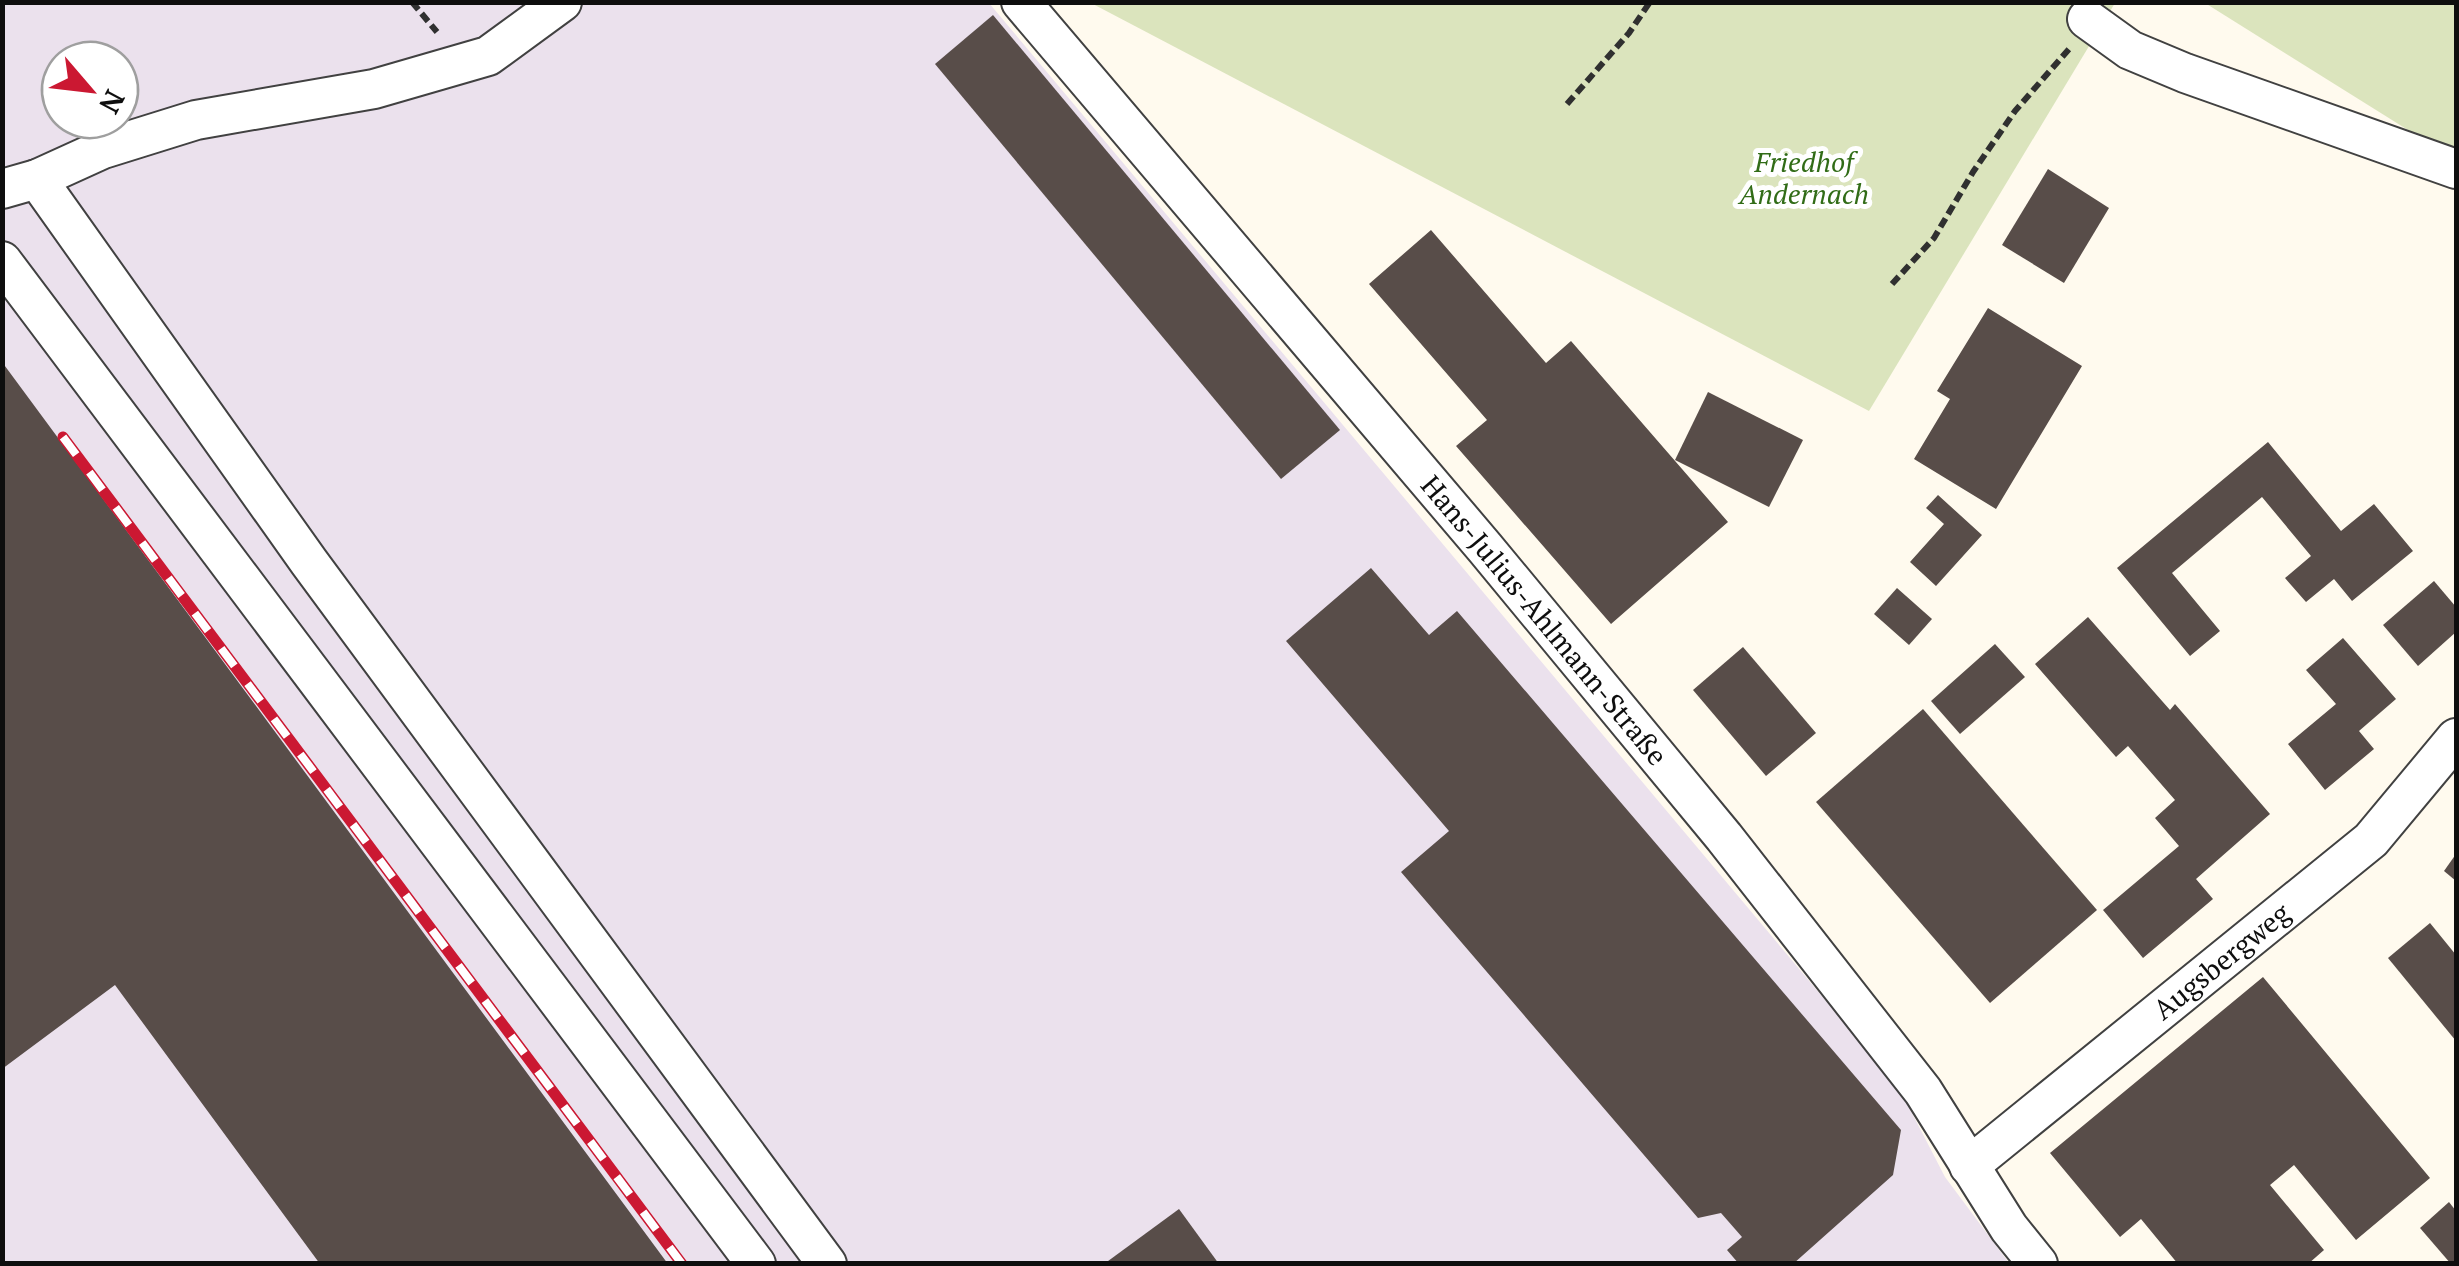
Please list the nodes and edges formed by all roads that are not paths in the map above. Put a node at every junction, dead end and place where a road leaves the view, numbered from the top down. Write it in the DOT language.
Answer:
graph roads {
  1 [pos="562,2"];
  2 [pos="1021,2"];
  3 [pos="2086,19"];
  4 [pos="2456,169"];
  5 [pos="20,184"];
  6 [pos="2,261"];
  7 [pos="2456,738"];
  8 [pos="1970,1166"];
  9 [pos="756,1264"];
  10 [pos="828,1264"];
  11 [pos="2038,1264"];
  1 -- 5 [label="street"];
  2 -- 8 [label="street, Hans-Julius-Ahlmann-Straße"];
  3 -- 4 [label="street"];
  5 -- 10 [label="street"];
  6 -- 9 [label="street"];
  7 -- 8 [label="street, Augsbergweg"];
  8 -- 11 [label="street, Hans-Julius-Ahlmann-Straße"];
}
